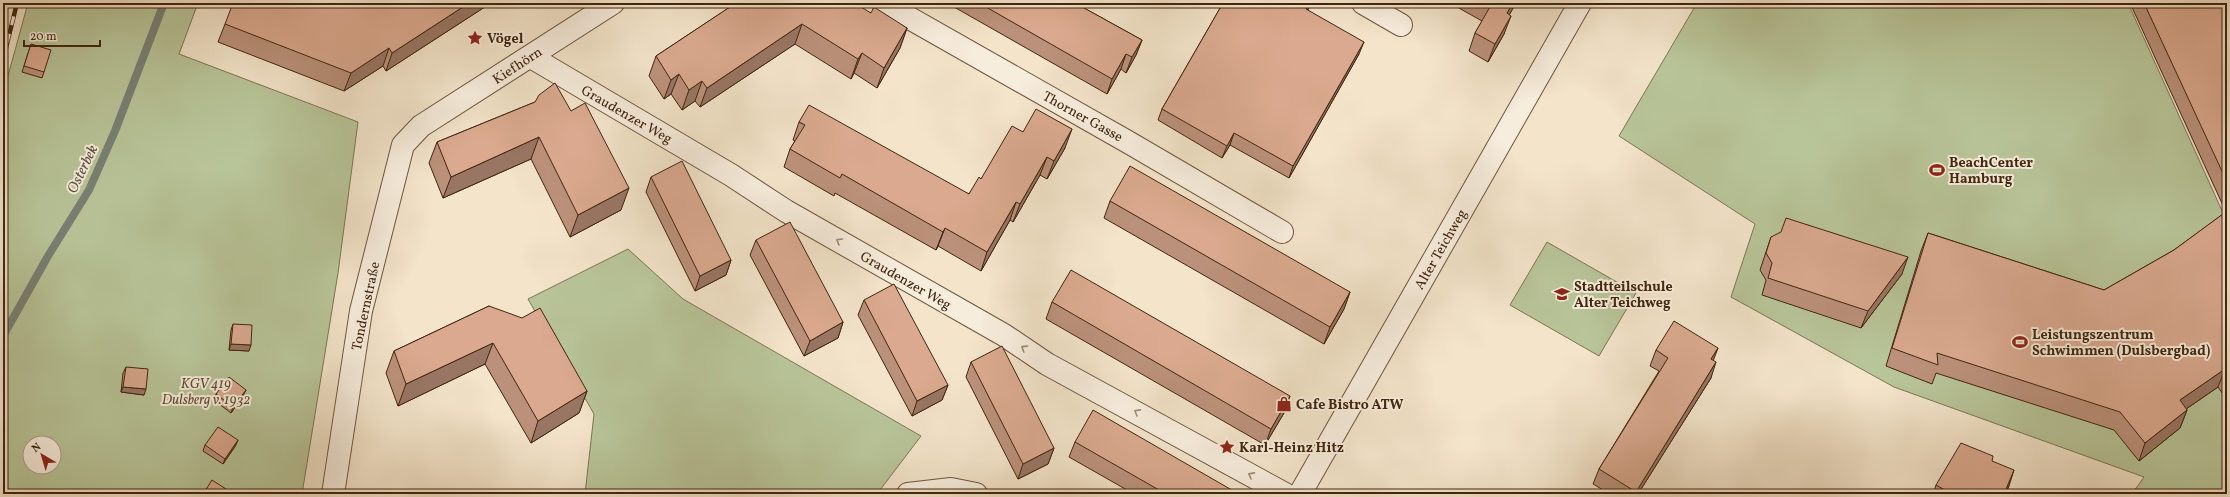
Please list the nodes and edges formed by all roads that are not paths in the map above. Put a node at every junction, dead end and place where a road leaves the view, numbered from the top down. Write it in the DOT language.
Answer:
graph roads {
  1 [pos="613,3"];
  2 [pos="883,3"];
  3 [pos="1363,3"];
  4 [pos="1580,3"];
  5 [pos="1401,25"];
  6 [pos="531,57"];
  7 [pos="421,126"];
  8 [pos="1282,232"];
  9 [pos="333,494"];
  10 [pos="908,494"];
  11 [pos="976,494"];
  12 [pos="1285,494"];
  13 [pos="1300,494"];
  1 -- 6 [label="street, Kiefhörn"];
  2 -- 8 [label="street, Thorner Gasse"];
  3 -- 5 [label="street"];
  4 -- 13 [label="street, Alter Teichweg"];
  6 -- 7 [label="street, Kiefhörn"];
  12 -- 6 [label="street, Graudenzer Weg, one-way"];
  7 -- 9 [label="street, Tondernstraße"];
  10 -- 11 [label="street"];
}
